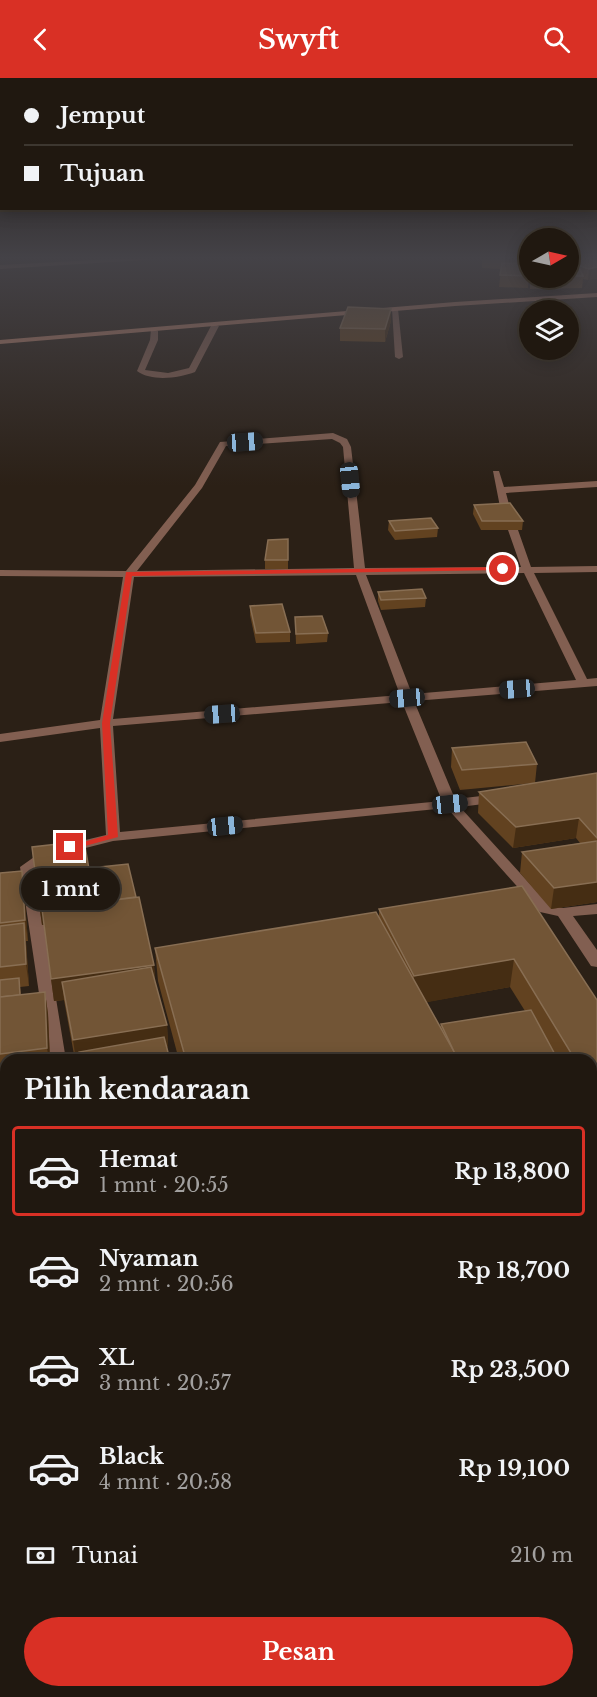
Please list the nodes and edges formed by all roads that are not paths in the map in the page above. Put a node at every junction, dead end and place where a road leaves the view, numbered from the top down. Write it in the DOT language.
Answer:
graph roads {
  1 [pos="104,335"];
  2 [pos="154,335"];
  3 [pos="210,335"];
  4 [pos="397,335"];
  5 [pos="0,342"];
  6 [pos="399,357"];
  7 [pos="496,472"];
  8 [pos="597,484"];
  9 [pos="501,490"];
  10 [pos="506,512"];
  11 [pos="513,530"];
  12 [pos="527,569"];
  13 [pos="597,569"];
  14 [pos="360,572"];
  15 [pos="0,573"];
  16 [pos="129,574"];
  17 [pos="597,682"];
  18 [pos="583,683"];
  19 [pos="407,698"];
  20 [pos="106,723"];
  21 [pos="0,738"];
  22 [pos="517,796"];
  23 [pos="450,804"];
  24 [pos="113,837"];
  25 [pos="597,909"];
  26 [pos="564,914"];
  27 [pos="597,962"];
  28 [pos="56,1054"];
  1 -- 5 [label="main road"];
  2 -- 3 [label="street"];
  4 -- 6 [label="street"];
  7 -- 9 [label="street"];
  8 -- 9 [label="street"];
  9 -- 10 [label="street"];
  11 -- 12 [label="street"];
  12 -- 13 [label="street"];
  12 -- 14 [label="street"];
  12 -- 18 [label="street"];
  14 -- 16 [label="street"];
  14 -- 16 [label="street"];
  14 -- 19 [label="street"];
  15 -- 16 [label="street"];
  16 -- 20 [label="street"];
  17 -- 18 [label="street"];
  18 -- 19 [label="street"];
  19 -- 20 [label="street"];
  19 -- 23 [label="street"];
  20 -- 21 [label="street"];
  20 -- 24 [label="street"];
  22 -- 23 [label="street"];
  23 -- 24 [label="street"];
  23 -- 26 [label="street"];
  24 -- 28 [label="street"];
  25 -- 26 [label="street"];
  26 -- 27 [label="street"];
}
